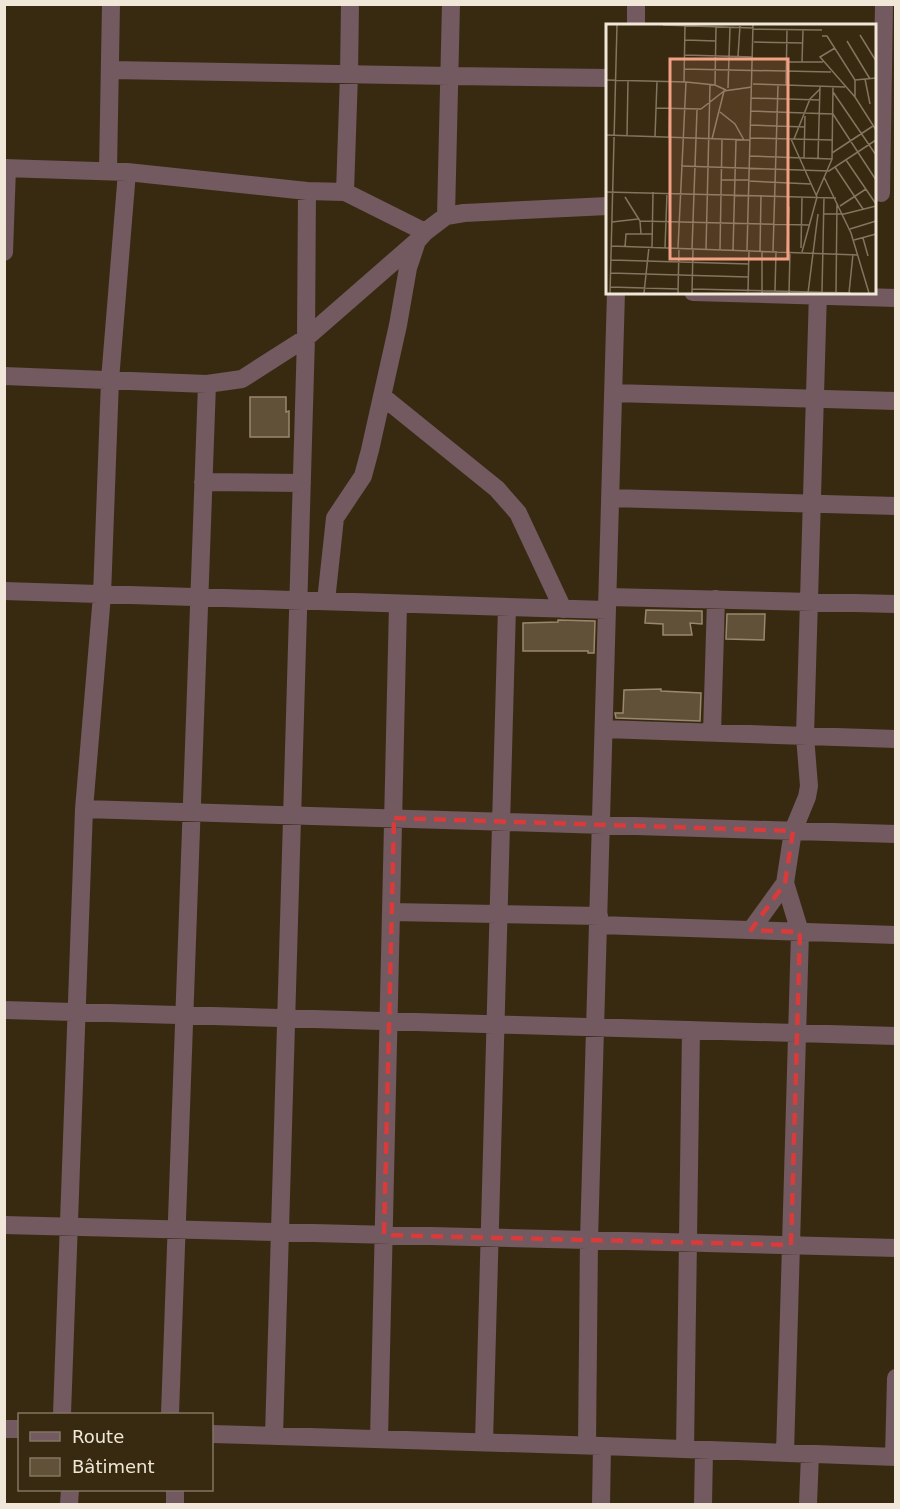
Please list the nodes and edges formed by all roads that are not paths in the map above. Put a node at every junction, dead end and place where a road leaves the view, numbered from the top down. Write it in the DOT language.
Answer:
graph roads {
  1 [pos="111,4"];
  2 [pos="350,4"];
  3 [pos="451,4"];
  4 [pos="636,4"];
  5 [pos="888,12"];
  6 [pos="636,24"];
  7 [pos="110,70"];
  8 [pos="350,74"];
  9 [pos="450,76"];
  10 [pos="606,78"];
  11 [pos="884,86"];
  12 [pos="6,168"];
  13 [pos="108,171"];
  14 [pos="127,172"];
  15 [pos="307,191"];
  16 [pos="345,192"];
  17 [pos="884,193"];
  18 [pos="606,206"];
  19 [pos="446,216"];
  20 [pos="421,236"];
  21 [pos="4,252"];
  22 [pos="616,294"];
  23 [pos="818,294"];
  24 [pos="896,298"];
  25 [pos="306,338"];
  26 [pos="4,376"];
  27 [pos="110,380"];
  28 [pos="207,384"];
  29 [pos="613,393"];
  30 [pos="382,396"];
  31 [pos="815,399"];
  32 [pos="896,401"];
  33 [pos="203,482"];
  34 [pos="302,483"];
  35 [pos="610,498"];
  36 [pos="812,504"];
  37 [pos="896,506"];
  38 [pos="4,591"];
  39 [pos="102,595"];
  40 [pos="199,597"];
  41 [pos="298,600"];
  42 [pos="716,600"];
  43 [pos="326,601"];
  44 [pos="809,602"];
  45 [pos="398,604"];
  46 [pos="608,604"];
  47 [pos="896,604"];
  48 [pos="507,607"];
  49 [pos="563,609"];
  50 [pos="604,729"];
  51 [pos="712,733"];
  52 [pos="806,736"];
  53 [pos="896,739"];
  54 [pos="84,809"];
  55 [pos="192,812"];
  56 [pos="292,815"];
  57 [pos="393,818"];
  58 [pos="501,821"];
  59 [pos="602,825"];
  60 [pos="793,831"];
  61 [pos="896,834"];
  62 [pos="785,884"];
  63 [pos="391,912"];
  64 [pos="499,914"];
  65 [pos="599,921"];
  66 [pos="751,930"];
  67 [pos="800,932"];
  68 [pos="896,935"];
  69 [pos="4,1010"];
  70 [pos="77,1012"];
  71 [pos="184,1015"];
  72 [pos="286,1018"];
  73 [pos="389,1021"];
  74 [pos="496,1024"];
  75 [pos="596,1027"];
  76 [pos="691,1030"];
  77 [pos="797,1033"];
  78 [pos="896,1036"];
  79 [pos="4,1225"];
  80 [pos="69,1227"];
  81 [pos="177,1229"];
  82 [pos="280,1232"];
  83 [pos="384,1235"];
  84 [pos="490,1238"];
  85 [pos="589,1240"];
  86 [pos="688,1243"];
  87 [pos="791,1245"];
  88 [pos="896,1248"];
  89 [pos="896,1378"];
  90 [pos="62,1413"];
  91 [pos="170,1413"];
  92 [pos="213,1434"];
  93 [pos="274,1436"];
  94 [pos="379,1439"];
  95 [pos="484,1442"];
  96 [pos="594,1446"];
  97 [pos="685,1449"];
  98 [pos="704,1450"];
  99 [pos="785,1453"];
  100 [pos="810,1454"];
  101 [pos="895,1457"];
  102 [pos="601,1504"];
  103 [pos="703,1504"];
  104 [pos="808,1504"];
  1 -- 7 [label="street"];
  2 -- 8 [label="street"];
  3 -- 9 [label="street"];
  4 -- 6 [label="street"];
  5 -- 11 [label="street"];
  7 -- 8 [label="street"];
  7 -- 13 [label="street"];
  8 -- 9 [label="street"];
  8 -- 16 [label="street"];
  9 -- 10 [label="street"];
  9 -- 19 [label="street"];
  11 -- 17 [label="street"];
  12 -- 13 [label="street"];
  12 -- 21 [label="street"];
  13 -- 14 [label="street"];
  14 -- 15 [label="street"];
  14 -- 27 [label="street"];
  15 -- 16 [label="street"];
  15 -- 25 [label="street"];
  16 -- 20 [label="street"];
  18 -- 19 [label="street"];
  19 -- 20 [label="street"];
  20 -- 25 [label="street"];
  20 -- 30 [label="street"];
  22 -- 29 [label="street"];
  23 -- 24 [label="street"];
  23 -- 31 [label="street"];
  25 -- 28 [label="street"];
  25 -- 34 [label="street"];
  26 -- 27 [label="street"];
  27 -- 28 [label="street"];
  27 -- 39 [label="street"];
  28 -- 33 [label="street"];
  29 -- 31 [label="street"];
  29 -- 35 [label="street"];
  30 -- 43 [label="street"];
  30 -- 49 [label="street"];
  31 -- 32 [label="street"];
  31 -- 36 [label="street"];
  33 -- 34 [label="street"];
  33 -- 40 [label="street"];
  34 -- 41 [label="street"];
  35 -- 36 [label="street"];
  35 -- 46 [label="street"];
  36 -- 37 [label="street"];
  36 -- 44 [label="street"];
  38 -- 39 [label="street"];
  39 -- 40 [label="street"];
  39 -- 54 [label="street"];
  40 -- 41 [label="street"];
  40 -- 55 [label="street"];
  41 -- 43 [label="street"];
  41 -- 56 [label="street"];
  42 -- 44 [label="street"];
  42 -- 46 [label="street"];
  42 -- 51 [label="street"];
  43 -- 45 [label="street"];
  44 -- 47 [label="street"];
  44 -- 52 [label="street"];
  45 -- 48 [label="street"];
  45 -- 57 [label="street"];
  46 -- 49 [label="street"];
  46 -- 50 [label="street"];
  48 -- 49 [label="street"];
  48 -- 58 [label="street"];
  50 -- 51 [label="street"];
  50 -- 59 [label="street"];
  51 -- 52 [label="street"];
  52 -- 53 [label="street"];
  52 -- 60 [label="street"];
  54 -- 55 [label="street"];
  54 -- 70 [label="street"];
  55 -- 56 [label="street"];
  55 -- 71 [label="street"];
  56 -- 57 [label="street"];
  56 -- 72 [label="street"];
  57 -- 58 [label="street"];
  57 -- 63 [label="street"];
  58 -- 59 [label="street"];
  58 -- 64 [label="street"];
  59 -- 60 [label="street"];
  59 -- 65 [label="street"];
  60 -- 61 [label="street"];
  60 -- 62 [label="street"];
  62 -- 66 [label="street"];
  62 -- 67 [label="street"];
  63 -- 64 [label="street"];
  63 -- 73 [label="street"];
  64 -- 65 [label="street"];
  64 -- 74 [label="street"];
  65 -- 66 [label="street"];
  65 -- 75 [label="street"];
  66 -- 67 [label="street"];
  67 -- 68 [label="street"];
  67 -- 77 [label="street"];
  69 -- 70 [label="street"];
  70 -- 71 [label="street"];
  70 -- 80 [label="street"];
  71 -- 72 [label="street"];
  71 -- 81 [label="street"];
  72 -- 73 [label="street"];
  72 -- 82 [label="street"];
  73 -- 74 [label="street"];
  73 -- 83 [label="street"];
  74 -- 75 [label="street"];
  74 -- 84 [label="street"];
  75 -- 76 [label="street"];
  75 -- 85 [label="street"];
  76 -- 77 [label="street"];
  76 -- 86 [label="street"];
  77 -- 78 [label="street"];
  77 -- 87 [label="street"];
  79 -- 80 [label="street"];
  80 -- 81 [label="street"];
  80 -- 90 [label="street"];
  81 -- 82 [label="street"];
  81 -- 91 [label="street"];
  82 -- 83 [label="street"];
  82 -- 93 [label="street"];
  83 -- 84 [label="street"];
  83 -- 94 [label="street"];
  84 -- 85 [label="street"];
  84 -- 95 [label="street"];
  85 -- 86 [label="street"];
  85 -- 96 [label="street"];
  86 -- 87 [label="street"];
  86 -- 97 [label="street"];
  87 -- 88 [label="street"];
  87 -- 99 [label="street"];
  89 -- 101 [label="street"];
  92 -- 93 [label="street"];
  93 -- 94 [label="street"];
  94 -- 95 [label="street"];
  95 -- 96 [label="street"];
  96 -- 97 [label="street"];
  96 -- 102 [label="street"];
  97 -- 98 [label="street"];
  98 -- 99 [label="street"];
  98 -- 103 [label="street"];
  99 -- 100 [label="street"];
  100 -- 101 [label="street"];
  100 -- 104 [label="street"];
}
